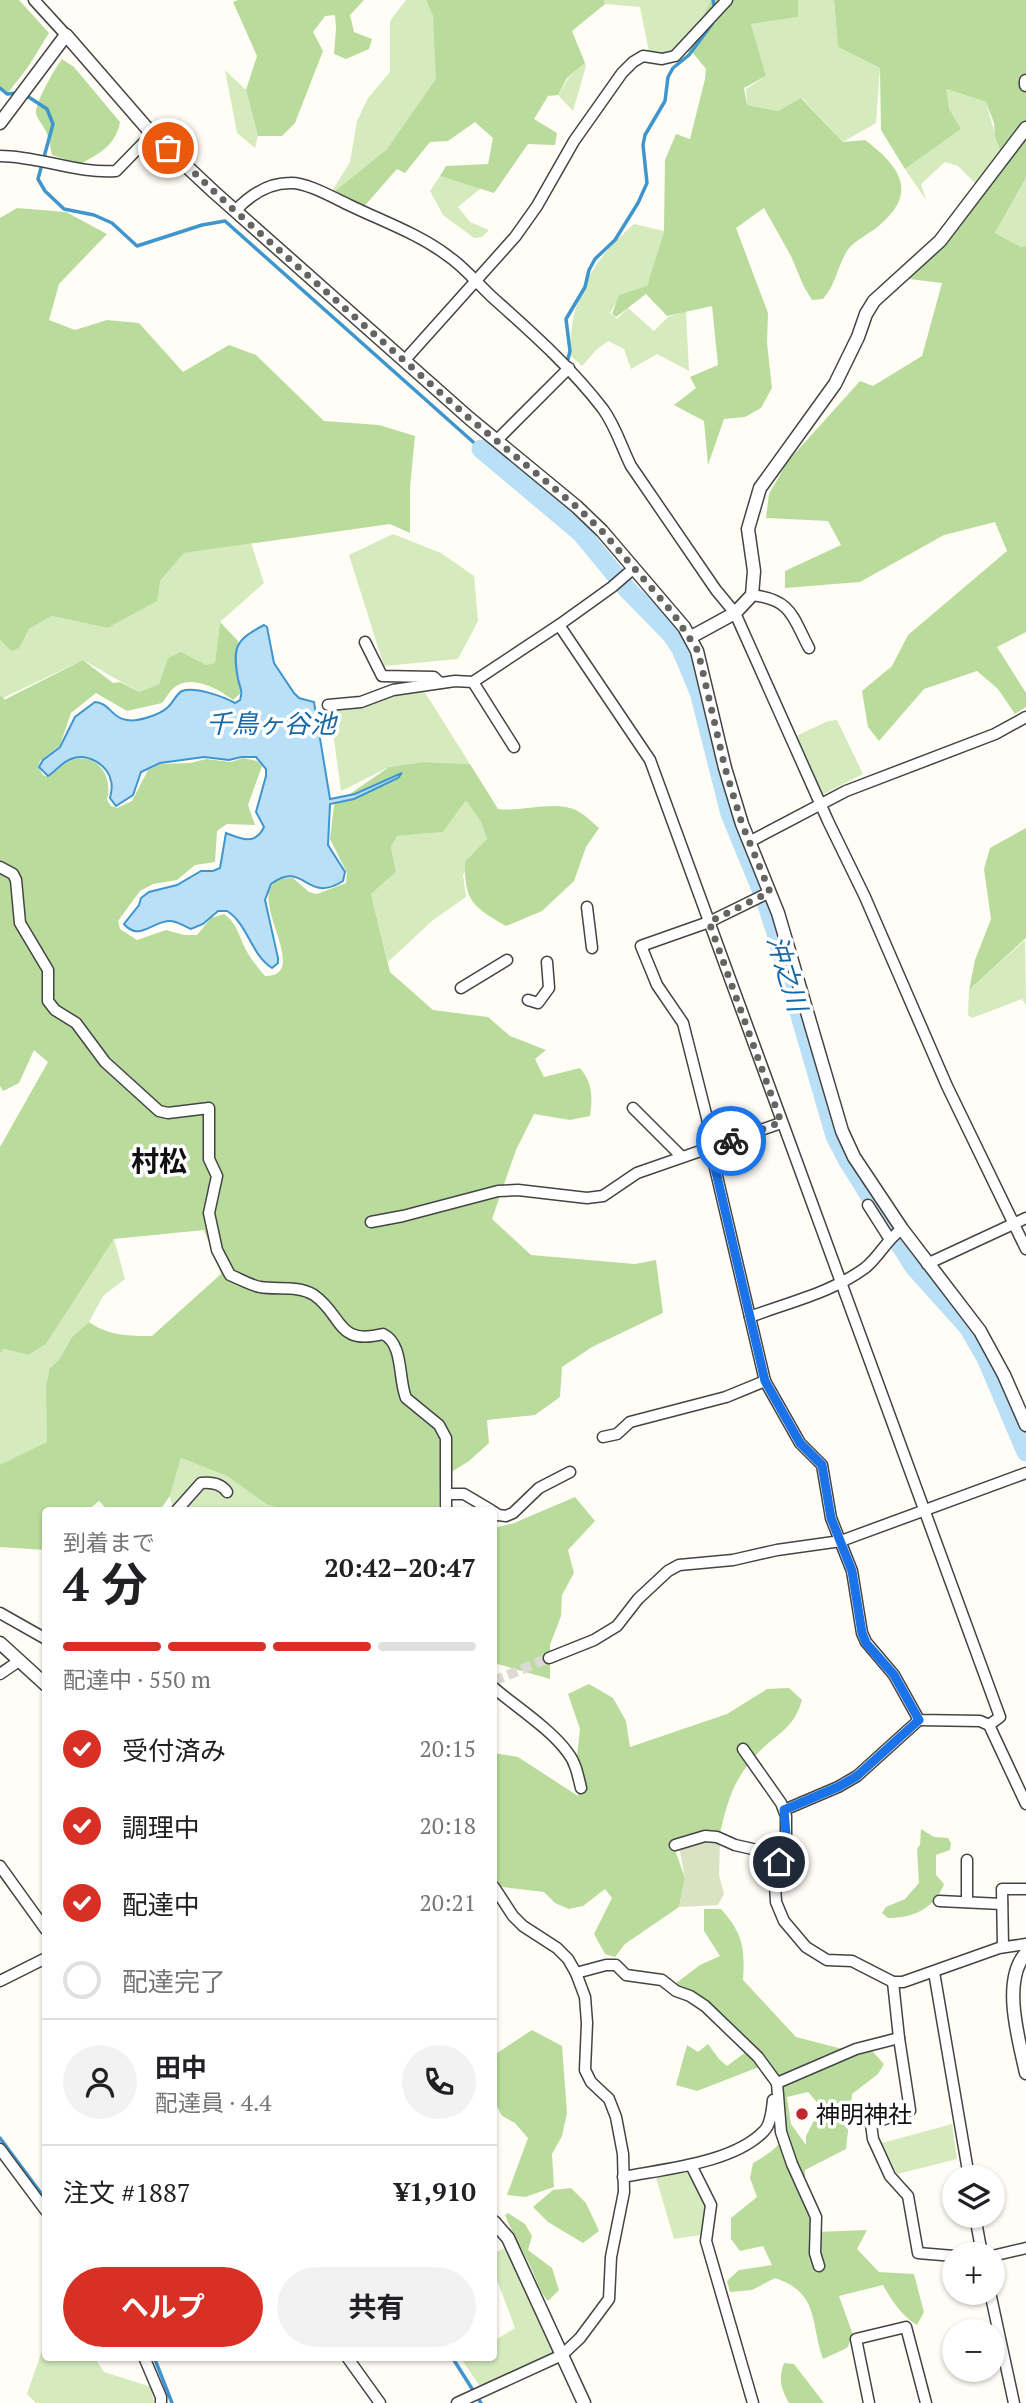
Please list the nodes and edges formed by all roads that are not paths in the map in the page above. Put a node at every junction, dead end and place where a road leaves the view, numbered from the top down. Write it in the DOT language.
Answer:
graph roads {
  1 [pos="34,0"];
  2 [pos="727,0"];
  3 [pos="66,34"];
  4 [pos="0,123"];
  5 [pos="1026,128"];
  6 [pos="152,134"];
  7 [pos="0,156"];
  8 [pos="235,211"];
  9 [pos="474,281"];
  10 [pos="404,361"];
  11 [pos="569,368"];
  12 [pos="496,441"];
  13 [pos="634,568"];
  14 [pos="752,595"];
  15 [pos="735,613"];
  16 [pos="559,625"];
  17 [pos="691,637"];
  18 [pos="365,642"];
  19 [pos="809,648"];
  20 [pos="473,682"];
  21 [pos="440,683"];
  22 [pos="328,705"];
  23 [pos="1026,717"];
  24 [pos="514,747"];
  25 [pos="820,803"];
  26 [pos="749,842"];
  27 [pos="0,867"];
  28 [pos="770,892"];
  29 [pos="587,908"];
  30 [pos="709,922"];
  31 [pos="592,948"];
  32 [pos="507,960"];
  33 [pos="547,962"];
  34 [pos="461,988"];
  35 [pos="528,1000"];
  36 [pos="632,1108"];
  37 [pos="781,1122"];
  38 [pos="711,1149"];
  39 [pos="682,1157"];
  40 [pos="868,1205"];
  41 [pos="1026,1218"];
  42 [pos="371,1222"];
  43 [pos="1014,1223"];
  44 [pos="902,1229"];
  45 [pos="890,1238"];
  46 [pos="1026,1249"];
  47 [pos="927,1264"];
  48 [pos="841,1283"];
  49 [pos="750,1317"];
  50 [pos="765,1381"];
  51 [pos="1026,1424"];
  52 [pos="603,1437"];
  53 [pos="570,1472"];
  54 [pos="1026,1473"];
  55 [pos="227,1492"];
  56 [pos="447,1494"];
  57 [pos="180,1507"];
  58 [pos="446,1507"];
  59 [pos="485,1507"];
  60 [pos="924,1510"];
  61 [pos="497,1515"];
  62 [pos="841,1541"];
  63 [pos="0,1613"];
  64 [pos="42,1637"];
  65 [pos="0,1643"];
  66 [pos="549,1658"];
  67 [pos="19,1661"];
  68 [pos="0,1674"];
  69 [pos="42,1681"];
  70 [pos="497,1690"];
  71 [pos="919,1720"];
  72 [pos="989,1725"];
  73 [pos="743,1749"];
  74 [pos="581,1788"];
  75 [pos="1026,1804"];
  76 [pos="784,1810"];
  77 [pos="675,1845"];
  78 [pos="781,1852"];
  79 [pos="967,1860"];
  80 [pos="0,1866"];
  81 [pos="1026,1889"];
  82 [pos="497,1892"];
  83 [pos="939,1901"];
  84 [pos="967,1902"];
  85 [pos="1002,1904"];
  86 [pos="42,1924"];
  87 [pos="1026,1944"];
  88 [pos="1003,1947"];
  89 [pos="1026,1953"];
  90 [pos="42,1960"];
  91 [pos="934,1972"];
  92 [pos="576,1973"];
  93 [pos="0,1981"];
  94 [pos="893,1982"];
  95 [pos="899,2038"];
  96 [pos="1026,2074"];
  97 [pos="776,2088"];
  98 [pos="0,2149"];
  99 [pos="691,2165"];
  100 [pos="967,2165"];
  101 [pos="623,2177"];
  102 [pos="42,2206"];
  103 [pos="497,2225"];
  104 [pos="1026,2248"];
  105 [pos="1005,2253"];
  106 [pos="942,2255"];
  107 [pos="819,2266"];
  108 [pos="993,2305"];
  109 [pos="562,2356"];
  110 [pos="146,2361"];
  111 [pos="350,2361"];
  112 [pos="162,2403"];
  113 [pos="380,2403"];
  114 [pos="457,2403"];
  115 [pos="584,2403"];
  116 [pos="753,2403"];
  117 [pos="869,2403"];
  118 [pos="926,2403"];
  119 [pos="1014,2403"];
  1 -- 3 [label="street"];
  2 -- 9 [label="street"];
  3 -- 4 [label="street"];
  3 -- 6 [label="street"];
  5 -- 14 [label="street"];
  6 -- 7 [label="street"];
  6 -- 8 [label="street"];
  8 -- 9 [label="street"];
  8 -- 10 [label="street"];
  9 -- 10 [label="street"];
  9 -- 11 [label="street"];
  10 -- 12 [label="street"];
  11 -- 12 [label="street"];
  11 -- 15 [label="street"];
  12 -- 13 [label="street"];
  13 -- 16 [label="street"];
  13 -- 17 [label="street"];
  14 -- 15 [label="street"];
  14 -- 19 [label="street"];
  15 -- 17 [label="street"];
  15 -- 25 [label="street"];
  16 -- 20 [label="street"];
  16 -- 30 [label="street"];
  17 -- 26 [label="street"];
  18 -- 21 [label="street"];
  20 -- 21 [label="street"];
  20 -- 24 [label="street"];
  21 -- 22 [label="street"];
  23 -- 25 [label="street"];
  25 -- 26 [label="street"];
  25 -- 43 [label="street"];
  26 -- 28 [label="street"];
  27 -- 56 [label="street"];
  28 -- 30 [label="street"];
  28 -- 44 [label="street"];
  29 -- 31 [label="street"];
  30 -- 37 [label="street"];
  30 -- 38 [label="street"];
  32 -- 34 [label="street"];
  33 -- 35 [label="street"];
  36 -- 39 [label="street"];
  37 -- 38 [label="street"];
  37 -- 48 [label="street"];
  38 -- 39 [label="street"];
  38 -- 49 [label="street"];
  39 -- 42 [label="street"];
  40 -- 45 [label="street"];
  41 -- 43 [label="street"];
  43 -- 46 [label="street"];
  43 -- 47 [label="street"];
  44 -- 45 [label="street"];
  44 -- 47 [label="street"];
  45 -- 48 [label="street"];
  47 -- 51 [label="street"];
  48 -- 49 [label="street"];
  48 -- 60 [label="street"];
  49 -- 50 [label="street"];
  50 -- 52 [label="street"];
  50 -- 62 [label="street"];
  53 -- 61 [label="street"];
  54 -- 60 [label="street"];
  55 -- 57 [label="street"];
  56 -- 58 [label="street"];
  56 -- 59 [label="street"];
  60 -- 62 [label="street"];
  60 -- 72 [label="street"];
  62 -- 66 [label="street"];
  62 -- 71 [label="street"];
  63 -- 64 [label="street"];
  65 -- 67 [label="street"];
  67 -- 68 [label="street"];
  67 -- 69 [label="street"];
  70 -- 74 [label="street"];
  71 -- 72 [label="street"];
  71 -- 76 [label="street"];
  72 -- 75 [label="street"];
  73 -- 76 [label="street"];
  76 -- 78 [label="street"];
  77 -- 78 [label="street"];
  78 -- 94 [label="street"];
  79 -- 84 [label="street"];
  80 -- 86 [label="street"];
  81 -- 85 [label="street"];
  82 -- 92 [label="street"];
  83 -- 84 [label="street"];
  84 -- 85 [label="street"];
  85 -- 88 [label="street"];
  87 -- 88 [label="street"];
  88 -- 91 [label="street"];
  89 -- 96 [label="street"];
  90 -- 93 [label="street"];
  91 -- 94 [label="street"];
  91 -- 100 [label="street"];
  92 -- 97 [label="street"];
  92 -- 101 [label="street"];
  94 -- 95 [label="street"];
  95 -- 97 [label="street"];
  95 -- 106 [label="street"];
  97 -- 99 [label="street"];
  97 -- 107 [label="street"];
  98 -- 102 [label="street"];
  99 -- 101 [label="street"];
  99 -- 116 [label="street"];
  101 -- 109 [label="street"];
  103 -- 109 [label="street"];
  104 -- 105 [label="street"];
  108 -- 119 [label="street"];
  109 -- 114 [label="street"];
  109 -- 115 [label="street"];
  110 -- 112 [label="street"];
  111 -- 113 [label="street"];
  117 -- 118 [label="street"];
}
